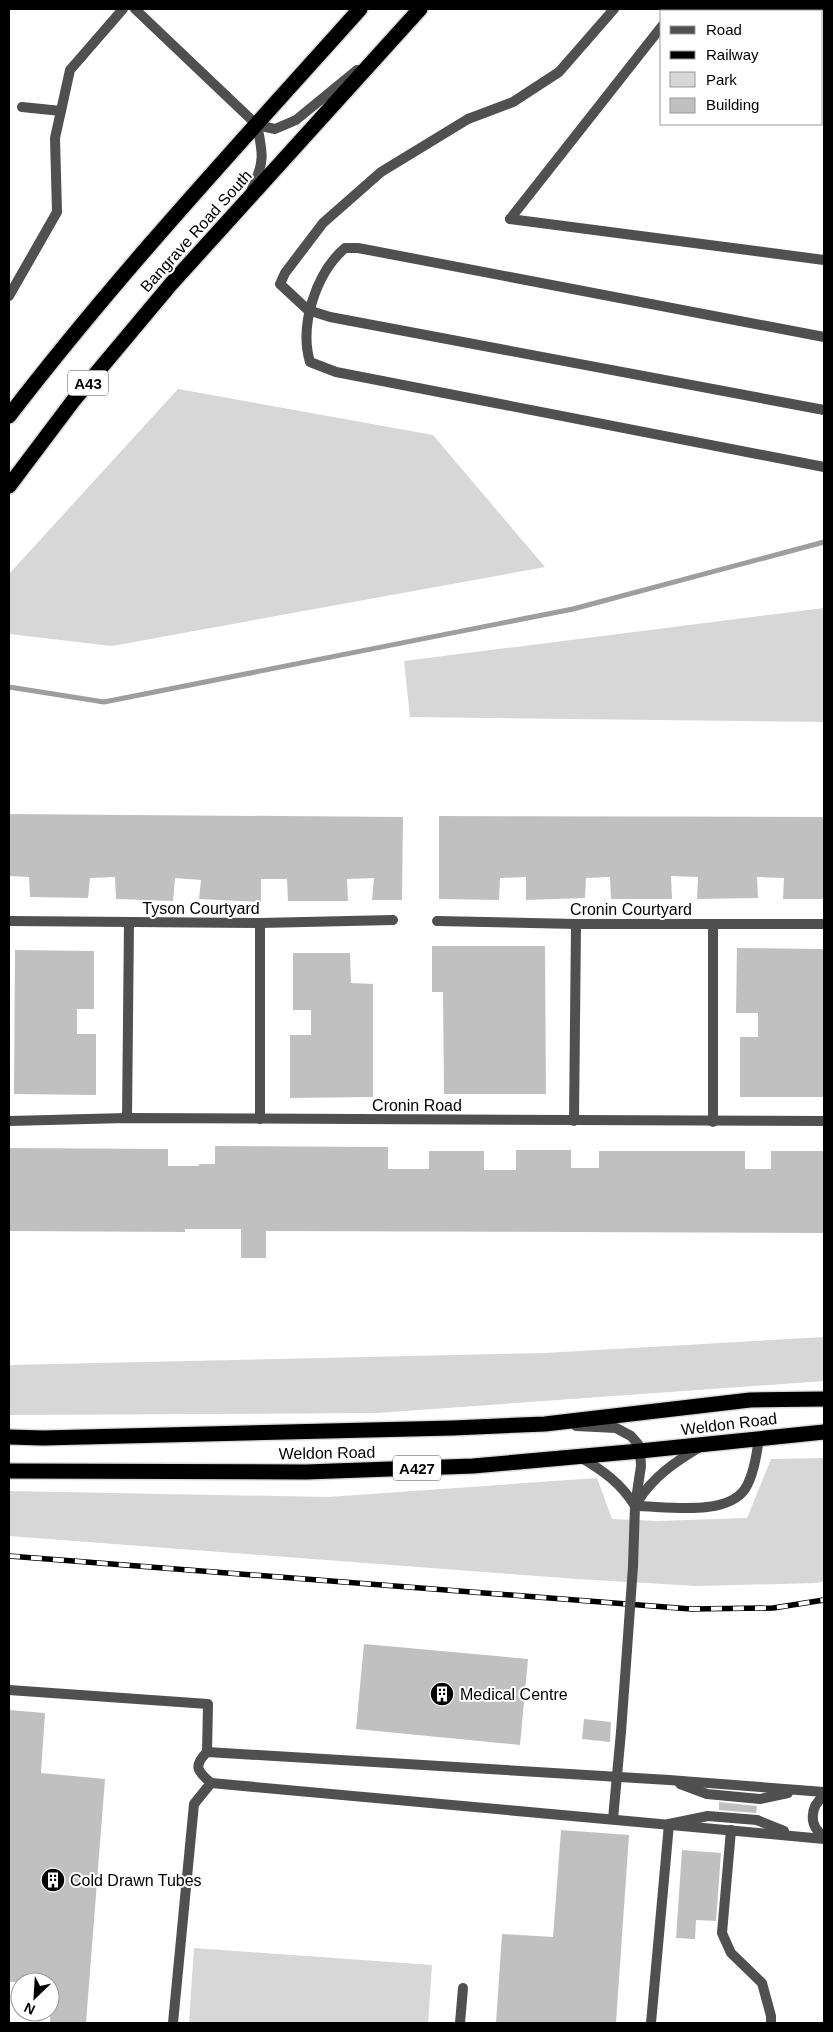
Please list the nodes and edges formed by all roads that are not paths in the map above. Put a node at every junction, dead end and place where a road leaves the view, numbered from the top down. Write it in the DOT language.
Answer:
graph roads {
  1 [pos="123,9"];
  2 [pos="135,9"];
  3 [pos="360,9"];
  4 [pos="420,9"];
  5 [pos="614,9"];
  6 [pos="660,29"];
  7 [pos="385,47"];
  8 [pos="22,107"];
  9 [pos="61,111"];
  10 [pos="257,125"];
  11 [pos="247,200"];
  12 [pos="824,260"];
  13 [pos="9,296"];
  14 [pos="308,310"];
  15 [pos="824,337"];
  16 [pos="824,410"];
  17 [pos="9,416"];
  18 [pos="824,467"];
  19 [pos="9,486"];
  20 [pos="393,920"];
  21 [pos="9,921"];
  22 [pos="437,921"];
  23 [pos="129,922"];
  24 [pos="260,923"];
  25 [pos="576,924"];
  26 [pos="713,924"];
  27 [pos="824,924"];
  28 [pos="127,1118"];
  29 [pos="260,1119"];
  30 [pos="9,1121"];
  31 [pos="574,1121"];
  32 [pos="824,1121"];
  33 [pos="713,1122"];
  34 [pos="824,1399"];
  35 [pos="545,1424"];
  36 [pos="824,1432"];
  37 [pos="9,1437"];
  38 [pos="759,1437"];
  39 [pos="705,1444"];
  40 [pos="640,1451"];
  41 [pos="580,1457"];
  42 [pos="9,1471"];
  43 [pos="635,1506"];
  44 [pos="9,1690"];
  45 [pos="207,1752"];
  46 [pos="617,1777"];
  47 [pos="211,1783"];
  48 [pos="824,1792"];
  49 [pos="824,1796"];
  50 [pos="613,1819"];
  51 [pos="669,1824"];
  52 [pos="730,1830"];
  53 [pos="794,1835"];
  54 [pos="824,1837"];
  55 [pos="463,1988"];
  56 [pos="173,2023"];
  57 [pos="460,2023"];
  58 [pos="650,2023"];
  59 [pos="771,2023"];
  1 -- 9 [label="street"];
  2 -- 10 [label="street"];
  3 -- 10 [label="highway, Bangrave Road South / A43"];
  4 -- 7 [label="highway, Bangrave Road South / A43"];
  5 -- 14 [label="street"];
  6 -- 12 [label="street"];
  7 -- 10 [label="street"];
  7 -- 11 [label="highway, Bangrave Road South / A43"];
  8 -- 9 [label="street"];
  9 -- 13 [label="street"];
  10 -- 11 [label="street"];
  10 -- 17 [label="highway, Bangrave Road South / A43"];
  11 -- 19 [label="highway, Bangrave Road South / A43"];
  14 -- 15 [label="street"];
  14 -- 16 [label="street"];
  14 -- 18 [label="street"];
  20 -- 24 [label="street, Tyson Courtyard"];
  21 -- 23 [label="street, Tyson Courtyard"];
  22 -- 25 [label="street, Cronin Courtyard"];
  23 -- 24 [label="street, Tyson Courtyard"];
  23 -- 28 [label="street"];
  24 -- 29 [label="street"];
  25 -- 26 [label="street, Cronin Courtyard"];
  25 -- 31 [label="street"];
  26 -- 27 [label="street, Cronin Courtyard"];
  26 -- 33 [label="street"];
  28 -- 29 [label="street, Cronin Road"];
  28 -- 30 [label="street, Cronin Road"];
  29 -- 31 [label="street, Cronin Road"];
  31 -- 33 [label="street, Cronin Road"];
  32 -- 33 [label="street, Cronin Road"];
  34 -- 35 [label="highway, Weldon Road"];
  35 -- 37 [label="highway, Weldon Road"];
  35 -- 40 [label="street"];
  36 -- 38 [label="highway, Weldon Road / A427"];
  38 -- 39 [label="highway, Weldon Road / A427"];
  38 -- 43 [label="street"];
  39 -- 40 [label="highway, Weldon Road / A427"];
  39 -- 43 [label="street"];
  40 -- 41 [label="highway, Weldon Road / A427"];
  40 -- 43 [label="street"];
  41 -- 42 [label="highway, Weldon Road / A427"];
  41 -- 43 [label="street"];
  43 -- 46 [label="street, bridge"];
  44 -- 45 [label="street"];
  45 -- 46 [label="street"];
  45 -- 47 [label="street"];
  46 -- 48 [label="street"];
  46 -- 50 [label="street"];
  47 -- 50 [label="street"];
  47 -- 56 [label="street"];
  49 -- 54 [label="street"];
  50 -- 51 [label="street"];
  51 -- 52 [label="street"];
  51 -- 53 [label="street"];
  51 -- 58 [label="street"];
  52 -- 53 [label="street"];
  52 -- 59 [label="street"];
  53 -- 54 [label="street"];
  55 -- 57 [label="street"];
}
